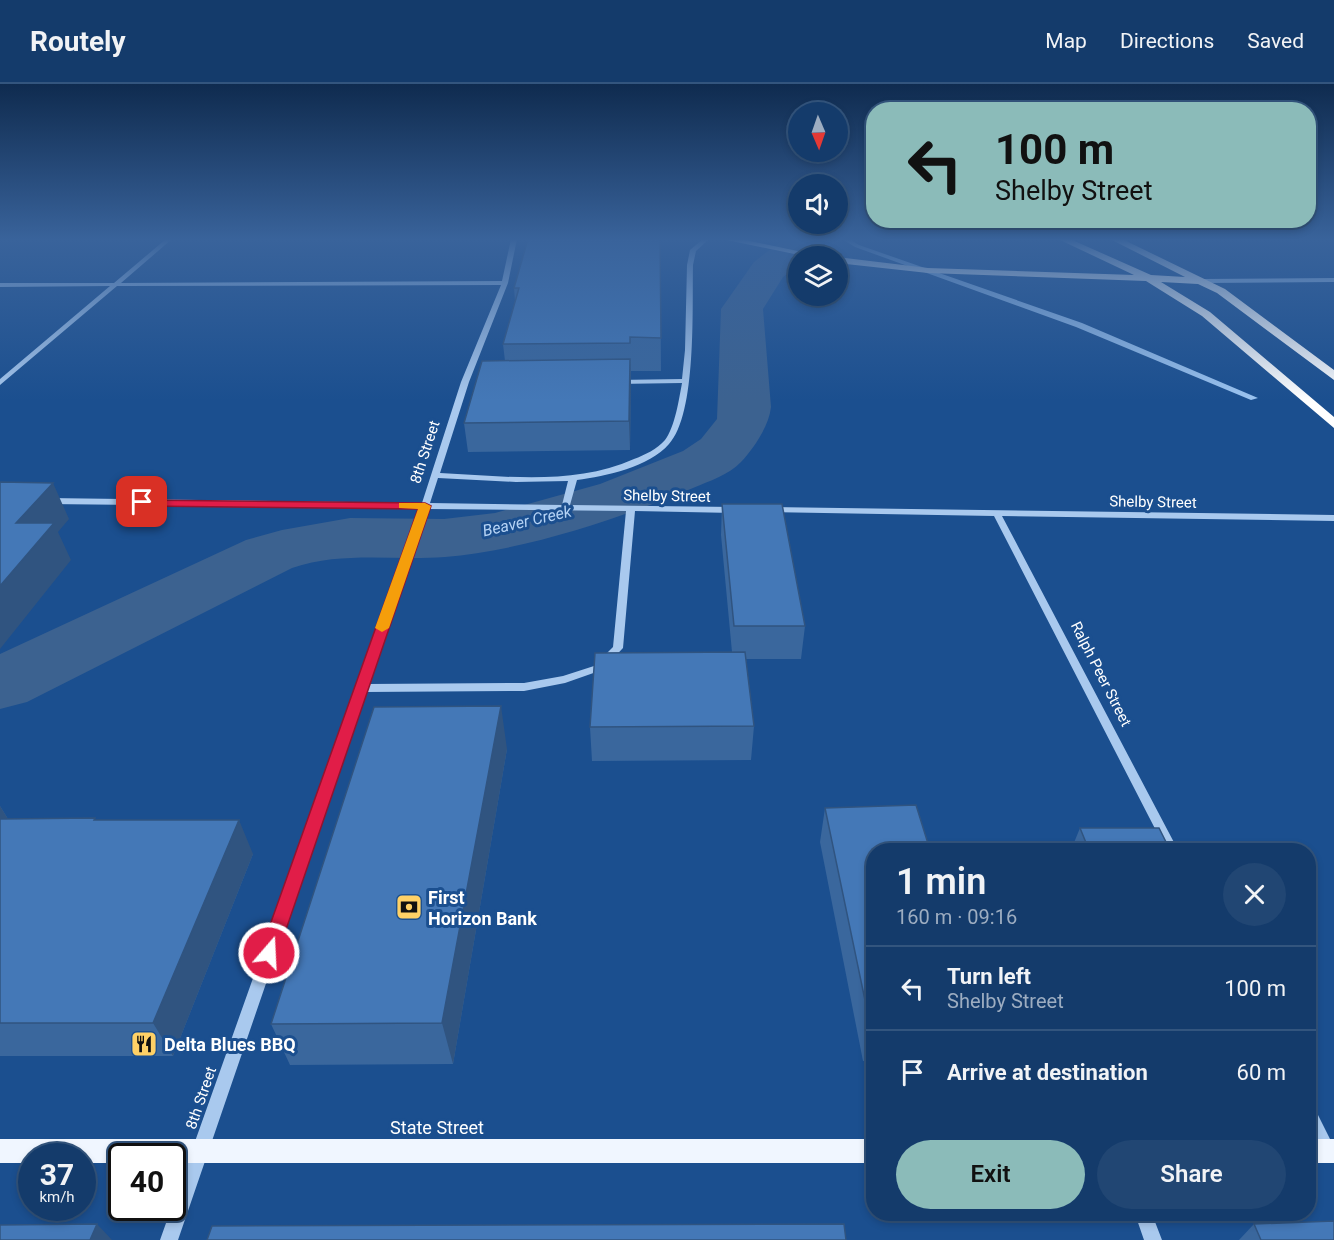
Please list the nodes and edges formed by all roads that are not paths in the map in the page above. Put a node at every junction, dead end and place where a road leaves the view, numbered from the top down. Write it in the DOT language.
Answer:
graph roads {
  1 [pos="104,293"];
  2 [pos="501,293"];
  3 [pos="689,293"];
  4 [pos="1173,293"];
  5 [pos="1221,293"];
  6 [pos="4,376"];
  7 [pos="1334,376"];
  8 [pos="685,381"];
  9 [pos="465,382"];
  10 [pos="477,382"];
  11 [pos="604,382"];
  12 [pos="0,383"];
  13 [pos="1334,424"];
  14 [pos="435,475"];
  15 [pos="573,479"];
  16 [pos="35,501"];
  17 [pos="425,506"];
  18 [pos="565,508"];
  19 [pos="631,508"];
  20 [pos="748,510"];
  21 [pos="760,510"];
  22 [pos="997,514"];
  23 [pos="1334,518"];
  24 [pos="361,688"];
  25 [pos="1168,843"];
  26 [pos="1316,1133"];
  27 [pos="0,1151"];
  28 [pos="201,1151"];
  29 [pos="866,1151"];
  30 [pos="1323,1151"];
  31 [pos="1146,1221"];
  32 [pos="169,1240"];
  33 [pos="1153,1240"];
  1 -- 6 [label="street"];
  2 -- 9 [label="street, 8th Street"];
  3 -- 8 [label="street"];
  4 -- 13 [label="highway"];
  5 -- 7 [label="highway"];
  6 -- 12 [label="street"];
  8 -- 11 [label="street"];
  8 -- 15 [label="street"];
  9 -- 10 [label="street"];
  9 -- 14 [label="street, 8th Street"];
  14 -- 15 [label="street"];
  14 -- 17 [label="street, 8th Street"];
  15 -- 18 [label="street"];
  16 -- 17 [label="street, Shelby Street"];
  17 -- 18 [label="street, Shelby Street"];
  17 -- 24 [label="street, 8th Street"];
  18 -- 19 [label="street, Shelby Street"];
  19 -- 20 [label="street, Shelby Street"];
  19 -- 24 [label="street"];
  21 -- 22 [label="street, Shelby Street"];
  22 -- 23 [label="street, Shelby Street"];
  22 -- 25 [label="street, Ralph Peer Street"];
  24 -- 28 [label="street, 8th Street"];
  26 -- 30 [label="street"];
  27 -- 28 [label="main road, State Street"];
  28 -- 29 [label="main road, State Street"];
  28 -- 32 [label="street, 8th Street"];
  31 -- 33 [label="street"];
}
